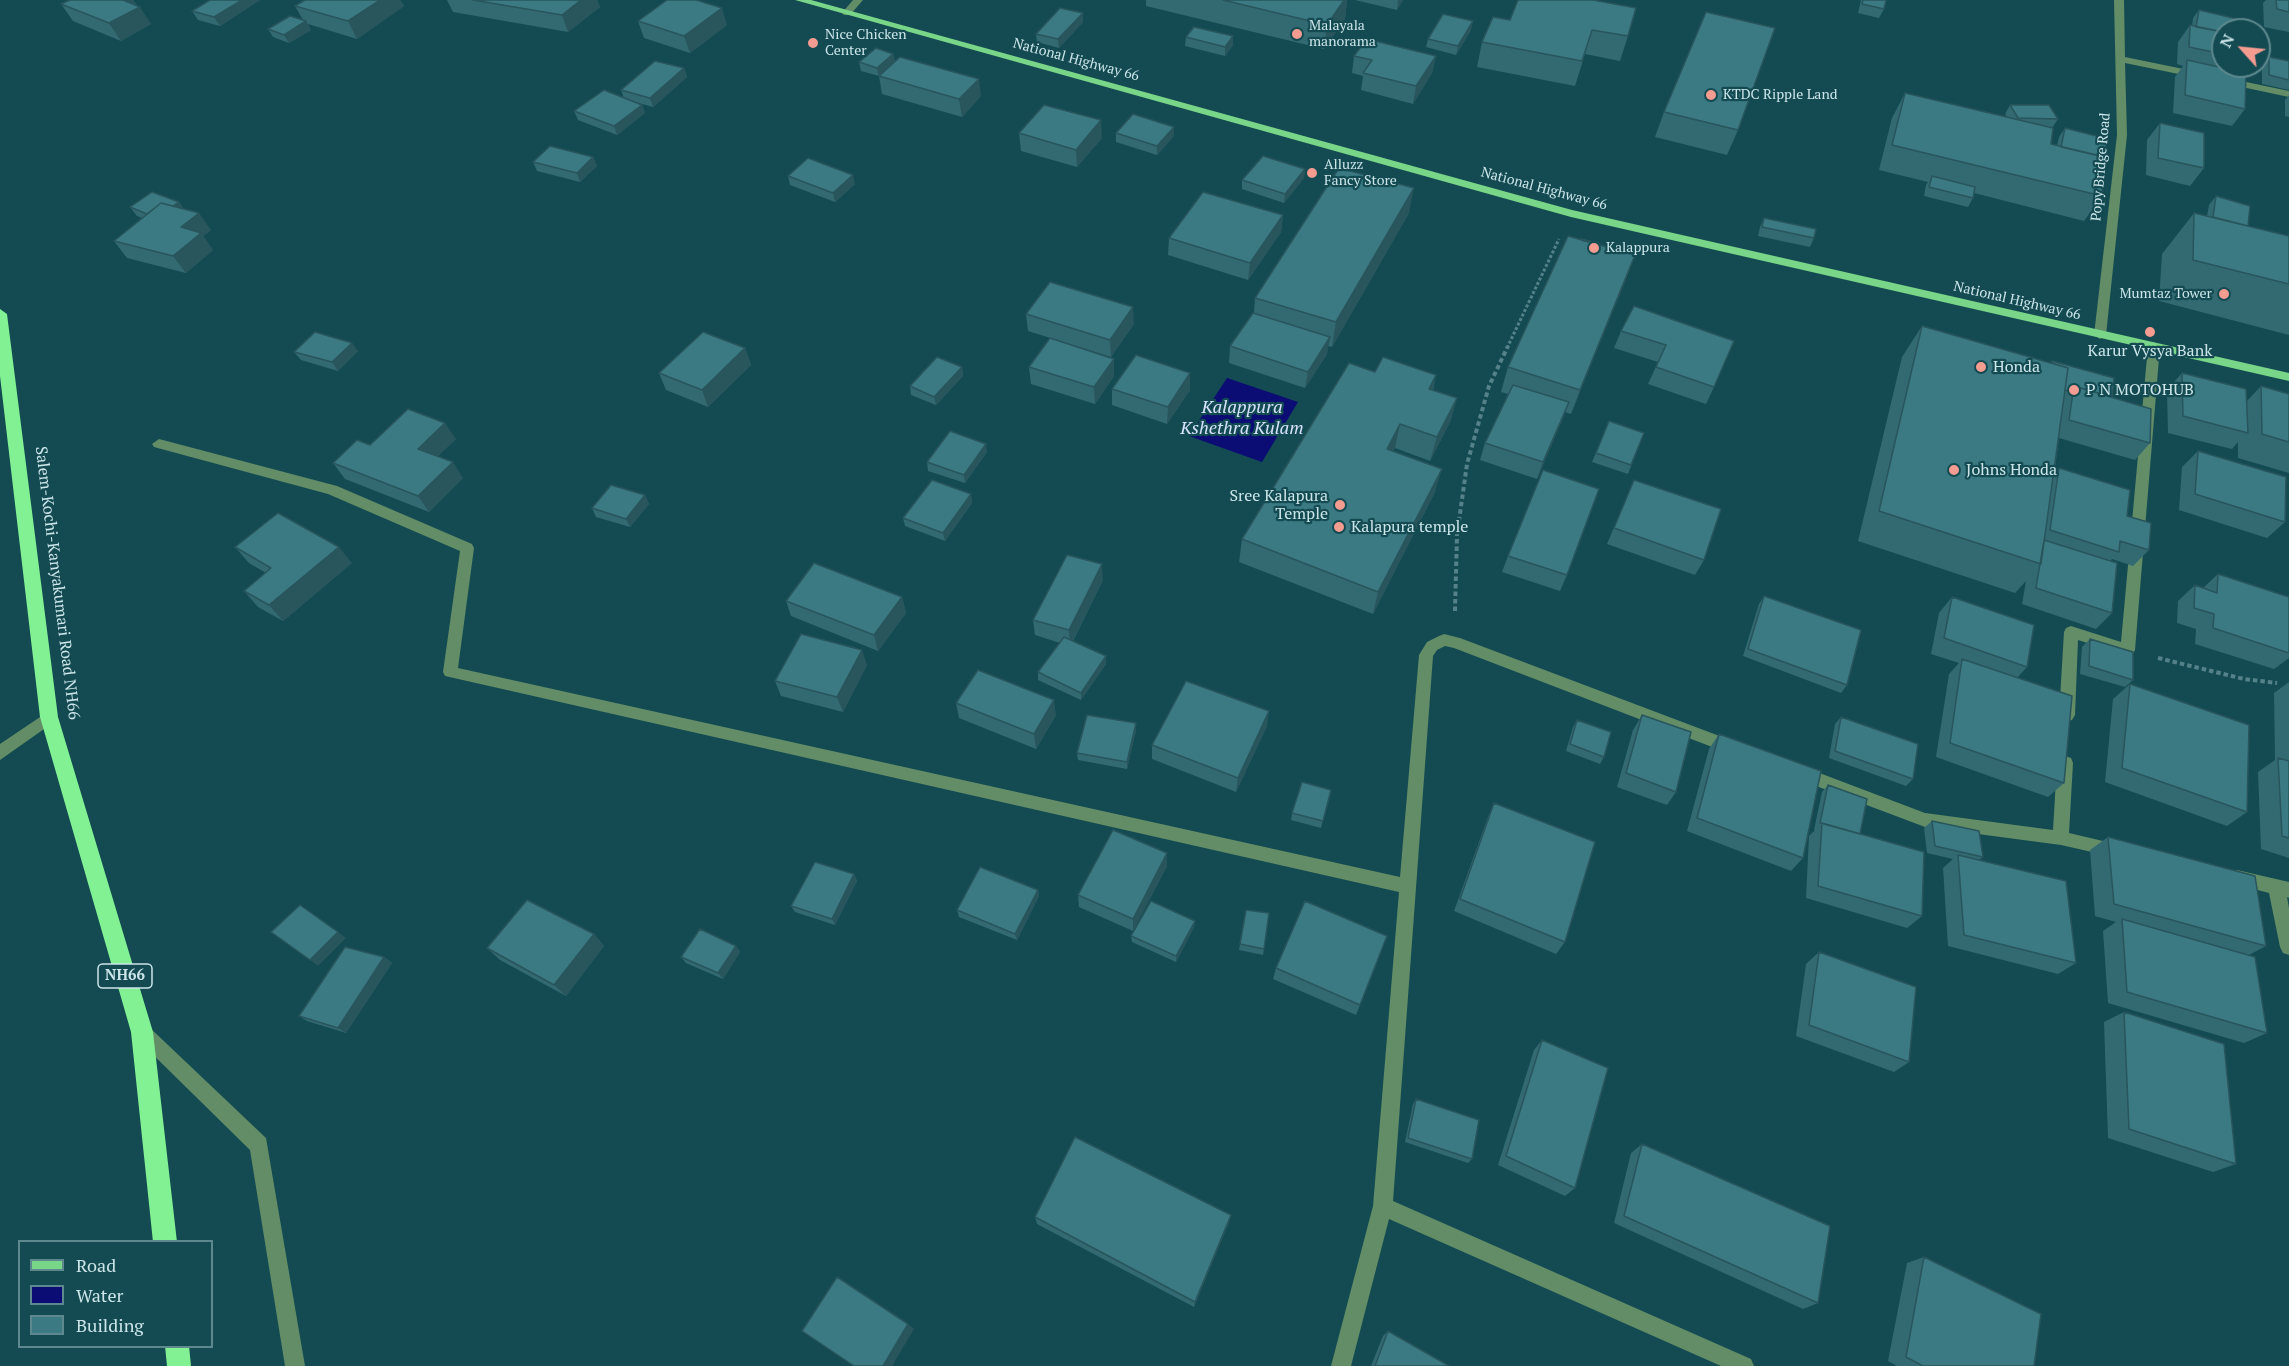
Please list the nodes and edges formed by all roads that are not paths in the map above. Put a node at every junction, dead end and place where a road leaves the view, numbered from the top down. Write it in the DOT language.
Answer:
graph roads {
  1 [pos="800,0"];
  2 [pos="858,0"];
  3 [pos="2119,0"];
  4 [pos="847,13"];
  5 [pos="2120,59"];
  6 [pos="2210,78"];
  7 [pos="2221,80"];
  8 [pos="2289,94"];
  9 [pos="0,314"];
  10 [pos="2100,335"];
  11 [pos="2154,346"];
  12 [pos="2289,377"];
  13 [pos="159,444"];
  14 [pos="50,717"];
  15 [pos="0,753"];
  16 [pos="1749,754"];
  17 [pos="1782,766"];
  18 [pos="2061,838"];
  19 [pos="2129,853"];
  20 [pos="2220,874"];
  21 [pos="1408,887"];
  22 [pos="2283,888"];
  23 [pos="2289,947"];
  24 [pos="142,1032"];
  25 [pos="1383,1206"];
  26 [pos="165,1240"];
  27 [pos="177,1348"];
  28 [pos="179,1366"];
  29 [pos="295,1366"];
  30 [pos="1341,1366"];
  31 [pos="1744,1366"];
  1 -- 4 [label="main road, National Highway 66"];
  2 -- 4 [label="street"];
  3 -- 5 [label="street, Popy Bridge Road"];
  4 -- 10 [label="main road, National Highway 66"];
  5 -- 6 [label="street"];
  5 -- 10 [label="street, Popy Bridge Road"];
  7 -- 8 [label="street"];
  9 -- 14 [label="highway, Salem-Kochi-Kanyakumari Road NH66 / NH66"];
  10 -- 11 [label="main road, National Highway 66"];
  11 -- 12 [label="main road, National Highway 66"];
  11 -- 18 [label="street"];
  13 -- 21 [label="street"];
  14 -- 15 [label="street"];
  14 -- 24 [label="highway, Salem-Kochi-Kanyakumari Road NH66 / NH66"];
  16 -- 21 [label="street"];
  17 -- 18 [label="street"];
  18 -- 19 [label="street"];
  20 -- 22 [label="street"];
  21 -- 25 [label="street"];
  22 -- 23 [label="street"];
  24 -- 26 [label="highway, Salem-Kochi-Kanyakumari Road NH66 / NH66"];
  24 -- 29 [label="street"];
  25 -- 30 [label="street"];
  25 -- 31 [label="street"];
  27 -- 28 [label="highway"];
}
